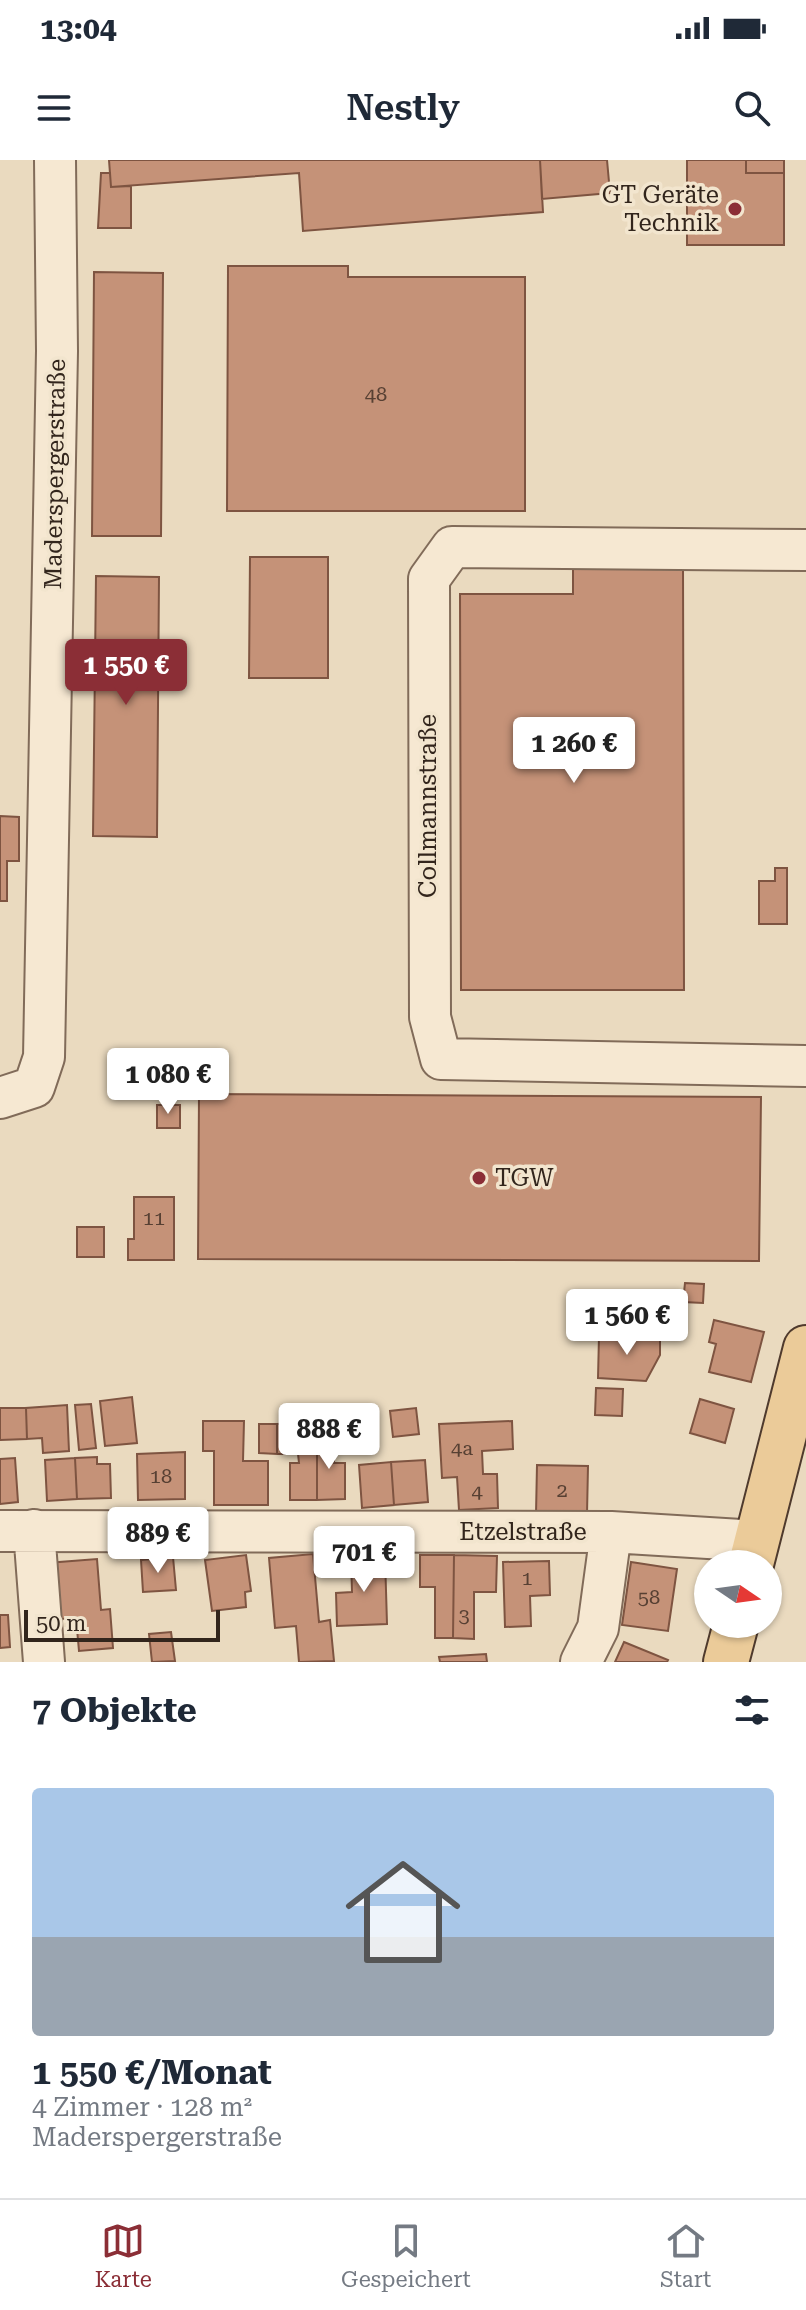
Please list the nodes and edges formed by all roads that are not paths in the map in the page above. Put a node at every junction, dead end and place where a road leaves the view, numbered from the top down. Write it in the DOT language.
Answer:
graph roads {
  1 [pos="55,160"];
  2 [pos="806,550"];
  3 [pos="806,1066"];
  4 [pos="0,1098"];
  5 [pos="806,1348"];
  6 [pos="17,1530"];
  7 [pos="611,1532"];
  8 [pos="740,1550"];
  9 [pos="755,1550"];
  10 [pos="732,1638"];
  11 [pos="44,1662"];
  12 [pos="581,1662"];
  13 [pos="726,1662"];
  1 -- 4 [label="street, Maderspergerstraße"];
  2 -- 3 [label="street, Collmannstraße"];
  5 -- 9 [label="main road"];
  6 -- 7 [label="street, Etzelstraße"];
  6 -- 11 [label="street"];
  7 -- 8 [label="street, Etzelstraße"];
  7 -- 12 [label="street"];
  10 -- 13 [label="main road"];
}
